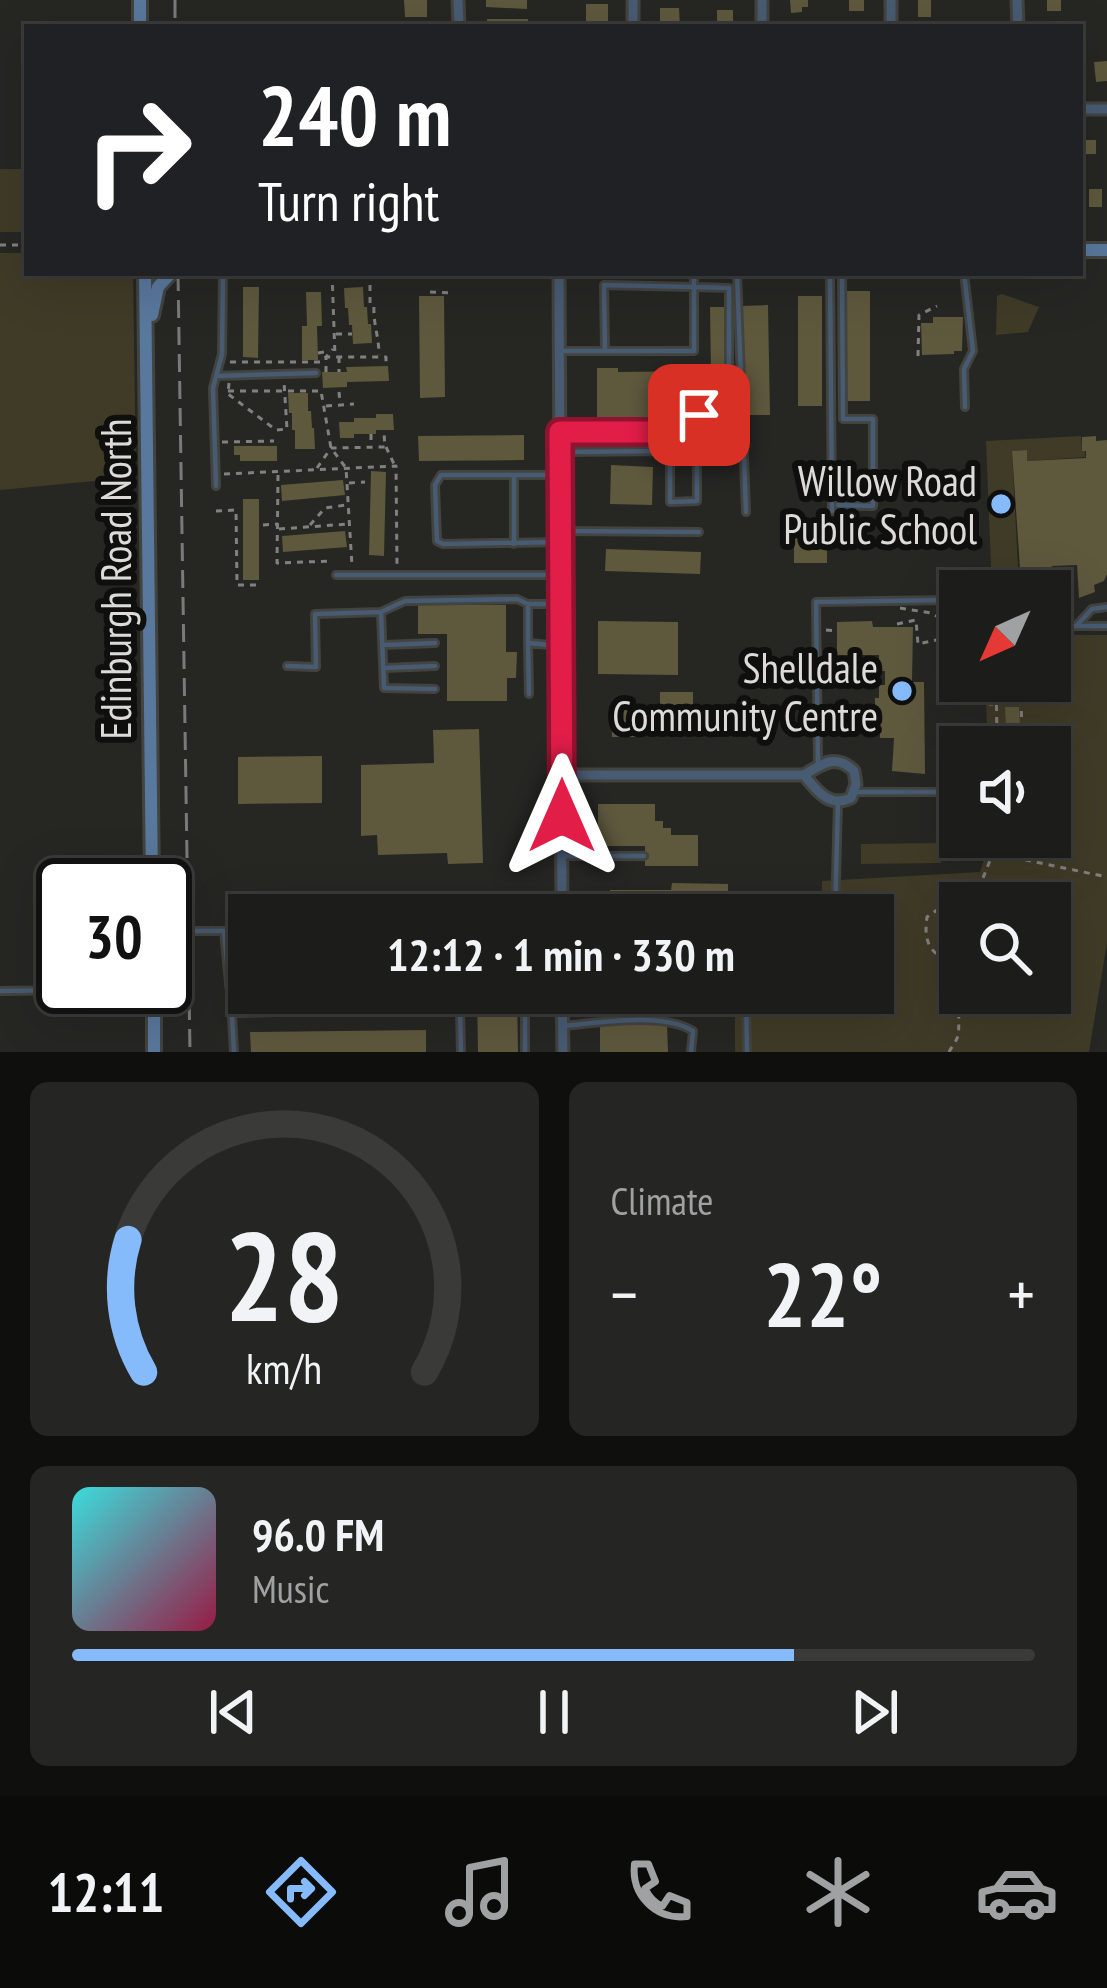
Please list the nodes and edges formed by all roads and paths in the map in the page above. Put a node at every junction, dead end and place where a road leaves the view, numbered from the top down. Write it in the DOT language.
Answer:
graph roads {
  1 [pos="145,276"];
  2 [pos="168,276"];
  3 [pos="224,276"];
  4 [pos="332,276"];
  5 [pos="370,276"];
  6 [pos="560,276"];
  7 [pos="694,276"];
  8 [pos="737,276"];
  9 [pos="830,276"];
  10 [pos="842,276"];
  11 [pos="964,276"];
  12 [pos="694,287"];
  13 [pos="430,292"];
  14 [pos="453,293"];
  15 [pos="345,298"];
  16 [pos="333,299"];
  17 [pos="937,307"];
  18 [pos="334,334"];
  19 [pos="352,334"];
  20 [pos="147,340"];
  21 [pos="333,349"];
  22 [pos="605,351"];
  23 [pos="560,352"];
  24 [pos="318,353"];
  25 [pos="918,356"];
  26 [pos="337,357"];
  27 [pos="356,357"];
  28 [pos="375,357"];
  29 [pos="326,358"];
  30 [pos="220,362"];
  31 [pos="386,365"];
  32 [pos="373,366"];
  33 [pos="356,367"];
  34 [pos="326,372"];
  35 [pos="339,372"];
  36 [pos="284,374"];
  37 [pos="316,374"];
  38 [pos="230,375"];
  39 [pos="216,376"];
  40 [pos="228,391"];
  41 [pos="285,392"];
  42 [pos="339,392"];
  43 [pos="313,403"];
  44 [pos="324,404"];
  45 [pos="354,404"];
  46 [pos="340,405"];
  47 [pos="965,407"];
  48 [pos="560,432"];
  49 [pos="371,434"];
  50 [pos="384,434"];
  51 [pos="362,436"];
  52 [pos="347,440"];
  53 [pos="274,441"];
  54 [pos="214,442"];
  55 [pos="371,447"];
  56 [pos="385,447"];
  57 [pos="331,448"];
  58 [pos="347,448"];
  59 [pos="362,448"];
  60 [pos="560,452"];
  61 [pos="242,466"];
  62 [pos="254,466"];
  63 [pos="395,466"];
  64 [pos="346,468"];
  65 [pos="697,468"];
  66 [pos="316,470"];
  67 [pos="243,473"];
  68 [pos="255,473"];
  69 [pos="278,473"];
  70 [pos="216,475"];
  71 [pos="514,475"];
  72 [pos="560,475"];
  73 [pos="365,482"];
  74 [pos="347,483"];
  75 [pos="216,486"];
  76 [pos="349,505"];
  77 [pos="216,511"];
  78 [pos="746,512"];
  79 [pos="363,515"];
  80 [pos="349,516"];
  81 [pos="350,524"];
  82 [pos="262,525"];
  83 [pos="309,526"];
  84 [pos="278,527"];
  85 [pos="350,532"];
  86 [pos="362,532"];
  87 [pos="387,532"];
  88 [pos="397,532"];
  89 [pos="699,532"];
  90 [pos="560,537"];
  91 [pos="514,544"];
  92 [pos="388,548"];
  93 [pos="397,548"];
  94 [pos="365,549"];
  95 [pos="351,550"];
  96 [pos="333,561"];
  97 [pos="336,575"];
  98 [pos="352,575"];
  99 [pos="397,575"];
  100 [pos="561,575"];
  101 [pos="260,585"];
  102 [pos="939,601"];
  103 [pos="528,604"];
  104 [pos="561,604"];
  105 [pos="900,606"];
  106 [pos="1107,607"];
  107 [pos="381,612"];
  108 [pos="939,618"];
  109 [pos="897,624"];
  110 [pos="1071,626"];
  111 [pos="1077,626"];
  112 [pos="1107,626"];
  113 [pos="824,630"];
  114 [pos="837,631"];
  115 [pos="939,638"];
  116 [pos="435,643"];
  117 [pos="528,643"];
  118 [pos="382,645"];
  119 [pos="561,646"];
  120 [pos="287,666"];
  121 [pos="435,666"];
  122 [pos="383,668"];
  123 [pos="435,689"];
  124 [pos="529,694"];
  125 [pos="988,702"];
  126 [pos="996,702"];
  127 [pos="1022,702"];
  128 [pos="818,766"];
  129 [pos="562,775"];
  130 [pos="804,775"];
  131 [pos="854,792"];
  132 [pos="939,792"];
  133 [pos="838,802"];
  134 [pos="562,856"];
  135 [pos="644,856"];
  136 [pos="152,858"];
  137 [pos="991,858"];
  138 [pos="1017,858"];
  139 [pos="1107,877"];
  140 [pos="562,894"];
  141 [pos="836,894"];
  142 [pos="192,931"];
  143 [pos="228,972"];
  144 [pos="36,990"];
  145 [pos="0,991"];
  146 [pos="154,1014"];
  147 [pos="232,1014"];
  148 [pos="460,1014"];
  149 [pos="525,1014"];
  150 [pos="562,1014"];
  151 [pos="746,1014"];
  152 [pos="562,1026"];
  153 [pos="154,1052"];
  154 [pos="233,1052"];
  155 [pos="460,1052"];
  156 [pos="525,1052"];
  157 [pos="562,1052"];
  158 [pos="691,1052"];
  159 [pos="746,1052"];
  160 [pos="950,1052"];
  1 -- 20 [label="main road, Edinburgh Road North"];
  2 -- 20 [label="main road"];
  3 -- 30 [label="lane"];
  4 -- 16 [label="path"];
  5 -- 28 [label="path"];
  6 -- 23 [label="street"];
  7 -- 12 [label="lane"];
  8 -- 78 [label="lane"];
  9 -- 10 [label="lane"];
  11 -- 47 [label="lane"];
  12 -- 22 [label="lane"];
  12 -- 22 [label="lane"];
  12 -- 48 [label="lane"];
  13 -- 14 [label="path"];
  15 -- 16 [label="path"];
  16 -- 18 [label="path"];
  17 -- 25 [label="path"];
  18 -- 19 [label="path"];
  18 -- 21 [label="path"];
  20 -- 136 [label="main road, Edinburgh Road North"];
  21 -- 24 [label="path"];
  21 -- 26 [label="path"];
  21 -- 29 [label="path"];
  22 -- 23 [label="lane"];
  23 -- 48 [label="street"];
  26 -- 27 [label="path"];
  26 -- 29 [label="path"];
  26 -- 35 [label="path"];
  27 -- 28 [label="path"];
  27 -- 33 [label="path"];
  28 -- 31 [label="path"];
  28 -- 32 [label="path"];
  29 -- 30 [label="path"];
  29 -- 34 [label="path"];
  30 -- 39 [label="lane"];
  36 -- 37 [label="lane"];
  36 -- 38 [label="lane"];
  36 -- 41 [label="path"];
  38 -- 39 [label="lane"];
  38 -- 40 [label="path"];
  39 -- 54 [label="lane"];
  40 -- 41 [label="path"];
  40 -- 41 [label="path"];
  41 -- 44 [label="path"];
  42 -- 46 [label="path"];
  43 -- 44 [label="path"];
  44 -- 46 [label="path"];
  44 -- 57 [label="path"];
  45 -- 46 [label="path"];
  48 -- 60 [label="street"];
  49 -- 55 [label="path"];
  50 -- 56 [label="path"];
  51 -- 59 [label="path"];
  52 -- 58 [label="path"];
  53 -- 54 [label="path"];
  54 -- 70 [label="lane"];
  55 -- 56 [label="path"];
  55 -- 59 [label="path"];
  56 -- 63 [label="path"];
  57 -- 58 [label="path"];
  57 -- 64 [label="path"];
  57 -- 66 [label="path"];
  58 -- 59 [label="path"];
  60 -- 65 [label="lane"];
  60 -- 72 [label="street"];
  61 -- 67 [label="path"];
  62 -- 68 [label="path"];
  63 -- 64 [label="path"];
  63 -- 88 [label="path"];
  64 -- 66 [label="path"];
  64 -- 74 [label="path"];
  66 -- 68 [label="path"];
  67 -- 68 [label="path"];
  67 -- 70 [label="path"];
  69 -- 84 [label="path"];
  70 -- 75 [label="lane"];
  71 -- 72 [label="lane"];
  71 -- 91 [label="lane"];
  71 -- 91 [label="lane"];
  72 -- 90 [label="street"];
  73 -- 74 [label="path"];
  74 -- 76 [label="path"];
  76 -- 80 [label="path"];
  76 -- 83 [label="path"];
  77 -- 101 [label="path"];
  79 -- 80 [label="path"];
  80 -- 81 [label="path"];
  81 -- 83 [label="path"];
  81 -- 85 [label="path"];
  82 -- 84 [label="path"];
  83 -- 84 [label="path"];
  84 -- 96 [label="path"];
  85 -- 86 [label="path"];
  85 -- 95 [label="path"];
  87 -- 88 [label="path"];
  88 -- 93 [label="path"];
  89 -- 90 [label="lane"];
  90 -- 91 [label="lane"];
  90 -- 100 [label="street"];
  92 -- 93 [label="path"];
  93 -- 99 [label="path"];
  94 -- 95 [label="path"];
  95 -- 98 [label="path"];
  97 -- 98 [label="lane"];
  98 -- 99 [label="lane"];
  99 -- 100 [label="lane"];
  100 -- 104 [label="street"];
  102 -- 128 [label="lane"];
  103 -- 104 [label="lane"];
  103 -- 107 [label="lane"];
  103 -- 117 [label="lane"];
  104 -- 119 [label="street"];
  105 -- 108 [label="path"];
  106 -- 111 [label="lane"];
  107 -- 118 [label="lane"];
  107 -- 120 [label="lane"];
  109 -- 115 [label="path"];
  110 -- 111 [label="lane"];
  111 -- 112 [label="lane"];
  113 -- 114 [label="path"];
  116 -- 118 [label="lane"];
  117 -- 119 [label="lane"];
  117 -- 124 [label="lane"];
  118 -- 122 [label="lane"];
  119 -- 129 [label="street"];
  121 -- 122 [label="lane"];
  122 -- 123 [label="lane"];
  125 -- 126 [label="path"];
  126 -- 127 [label="path"];
  128 -- 130 [label="street"];
  128 -- 131 [label="street"];
  129 -- 130 [label="street"];
  129 -- 134 [label="street"];
  130 -- 133 [label="street"];
  131 -- 132 [label="lane"];
  131 -- 133 [label="street"];
  133 -- 141 [label="lane"];
  134 -- 135 [label="lane"];
  134 -- 140 [label="street"];
  137 -- 160 [label="path"];
  138 -- 139 [label="path"];
  142 -- 143 [label="lane"];
  144 -- 145 [label="lane"];
  146 -- 153 [label="main road"];
  147 -- 154 [label="lane"];
  148 -- 155 [label="lane"];
  149 -- 156 [label="lane"];
  150 -- 152 [label="street"];
  151 -- 159 [label="lane"];
  152 -- 157 [label="street"];
  152 -- 158 [label="lane"];
}
